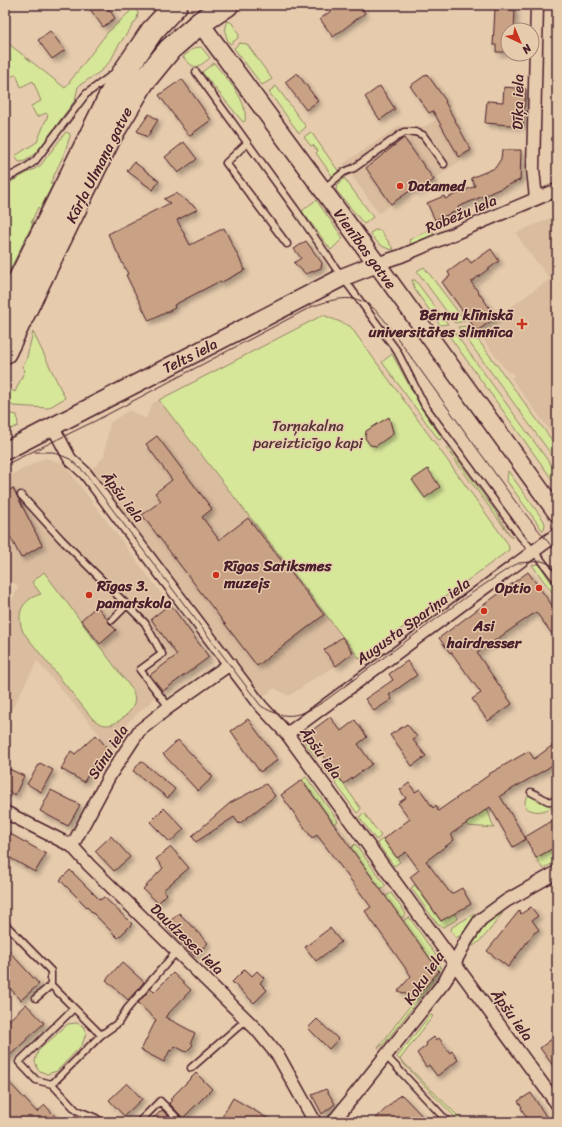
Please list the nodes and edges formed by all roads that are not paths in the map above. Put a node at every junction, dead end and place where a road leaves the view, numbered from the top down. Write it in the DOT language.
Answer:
graph roads {
  1 [pos="176,5"];
  2 [pos="186,5"];
  3 [pos="227,5"];
  4 [pos="537,5"];
  5 [pos="200,23"];
  6 [pos="132,59"];
  7 [pos="196,72"];
  8 [pos="247,143"];
  9 [pos="444,164"];
  10 [pos="5,179"];
  11 [pos="322,189"];
  12 [pos="557,190"];
  13 [pos="536,199"];
  14 [pos="287,244"];
  15 [pos="376,264"];
  16 [pos="343,277"];
  17 [pos="5,309"];
  18 [pos="5,352"];
  19 [pos="53,427"];
  20 [pos="5,451"];
  21 [pos="21,495"];
  22 [pos="557,512"];
  23 [pos="557,534"];
  24 [pos="534,552"];
  25 [pos="557,581"];
  26 [pos="127,605"];
  27 [pos="112,620"];
  28 [pos="230,664"];
  29 [pos="169,707"];
  30 [pos="287,734"];
  31 [pos="531,792"];
  32 [pos="557,802"];
  33 [pos="5,812"];
  34 [pos="72,846"];
  35 [pos="557,872"];
  36 [pos="5,924"];
  37 [pos="177,950"];
  38 [pos="454,963"];
  39 [pos="50,985"];
  40 [pos="36,998"];
  41 [pos="74,1008"];
  42 [pos="247,1019"];
  43 [pos="101,1035"];
  44 [pos="386,1056"];
  45 [pos="191,1068"];
  46 [pos="52,1084"];
  47 [pos="557,1104"];
  48 [pos="93,1120"];
  49 [pos="101,1122"];
  50 [pos="139,1122"];
  51 [pos="181,1122"];
  52 [pos="314,1122"];
  53 [pos="333,1122"];
  54 [pos="448,1122"];
  1 -- 6 [label="highway, Kārļa Ulmaņa gatve"];
  2 -- 5 [label="highway, Vienības gatve"];
  3 -- 5 [label="highway, Kārļa Ulmaņa gatve"];
  4 -- 13 [label="street, Dīķa iela"];
  5 -- 11 [label="main road, Vienības gatve"];
  5 -- 18 [label="highway, Kārļa Ulmaņa gatve"];
  6 -- 10 [label="lane"];
  6 -- 17 [label="highway, Kārļa Ulmaņa gatve"];
  7 -- 8 [label="lane"];
  8 -- 14 [label="lane"];
  8 -- 16 [label="lane"];
  9 -- 11 [label="lane"];
  11 -- 15 [label="main road, Vienības gatve"];
  12 -- 13 [label="street, Robežu iela"];
  13 -- 15 [label="street, Robežu iela"];
  15 -- 16 [label="main road, Telts iela"];
  15 -- 22 [label="main road, Vienības gatve"];
  16 -- 19 [label="main road, Telts iela"];
  16 -- 24 [label="lane"];
  19 -- 20 [label="main road, Telts iela"];
  19 -- 28 [label="street, Āpšu iela"];
  21 -- 26 [label="lane"];
  23 -- 24 [label="street, Augusta Spariņa iela"];
  24 -- 25 [label="lane"];
  24 -- 30 [label="street, Augusta Spariņa iela"];
  26 -- 27 [label="lane"];
  26 -- 29 [label="lane"];
  28 -- 29 [label="street, Sūnu iela"];
  28 -- 30 [label="street, Āpšu iela"];
  29 -- 34 [label="street, Sūnu iela"];
  30 -- 38 [label="street, Āpšu iela"];
  31 -- 32 [label="lane"];
  33 -- 34 [label="street, Daudzeses iela"];
  34 -- 37 [label="street, Daudzeses iela"];
  35 -- 38 [label="street, Koku iela"];
  36 -- 39 [label="lane"];
  37 -- 42 [label="street, Daudzeses iela"];
  37 -- 43 [label="lane"];
  38 -- 44 [label="street, Koku iela"];
  38 -- 47 [label="street, Āpšu iela"];
  39 -- 40 [label="lane"];
  39 -- 41 [label="lane"];
  41 -- 43 [label="lane"];
  41 -- 46 [label="lane"];
  42 -- 45 [label="lane"];
  42 -- 52 [label="street, Daudzeses iela"];
  43 -- 46 [label="lane"];
  44 -- 53 [label="street, Koku iela"];
  44 -- 54 [label="lane"];
  46 -- 48 [label="lane"];
  48 -- 49 [label="lane"];
  50 -- 51 [label="lane"];
}
